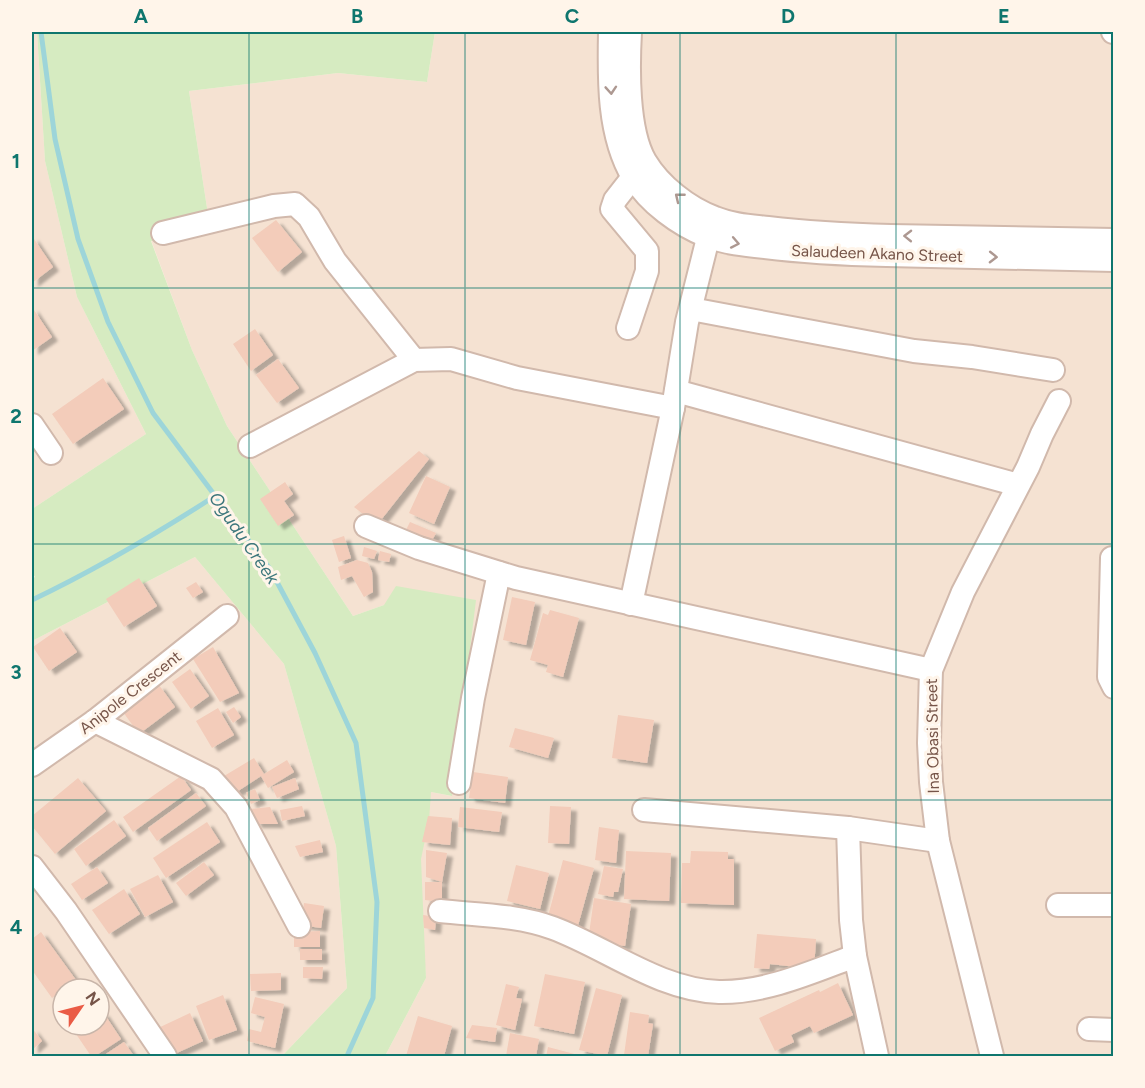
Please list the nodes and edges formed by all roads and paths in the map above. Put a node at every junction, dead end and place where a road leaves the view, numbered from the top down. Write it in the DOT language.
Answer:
graph roads {
  1 [pos="610,32"];
  2 [pos="630,32"];
  3 [pos="628,144"];
  4 [pos="633,177"];
  5 [pos="711,227"];
  6 [pos="163,233"];
  7 [pos="1113,240"];
  8 [pos="1113,260"];
  9 [pos="691,309"];
  10 [pos="628,328"];
  11 [pos="414,360"];
  12 [pos="1053,370"];
  13 [pos="675,399"];
  14 [pos="1059,401"];
  15 [pos="32,425"];
  16 [pos="250,446"];
  17 [pos="51,453"];
  18 [pos="1018,485"];
  19 [pos="366,526"];
  20 [pos="1112,558"];
  21 [pos="499,573"];
  22 [pos="631,604"];
  23 [pos="227,616"];
  24 [pos="931,670"];
  25 [pos="1113,687"];
  26 [pos="95,721"];
  27 [pos="32,765"];
  28 [pos="459,783"];
  29 [pos="644,810"];
  30 [pos="848,828"];
  31 [pos="938,841"];
  32 [pos="32,867"];
  33 [pos="1058,905"];
  34 [pos="1113,905"];
  35 [pos="440,911"];
  36 [pos="299,926"];
  37 [pos="855,956"];
  38 [pos="1089,1029"];
  39 [pos="1113,1030"];
  40 [pos="165,1056"];
  41 [pos="877,1056"];
  42 [pos="992,1056"];
  1 -- 3 [label="street, Salaudeen Akano Street, one-way"];
  2 -- 3 [label="street"];
  3 -- 4 [label="street, Salaudeen Akano Street"];
  5 -- 3 [label="street, one-way"];
  4 -- 5 [label="street, Salaudeen Akano Street"];
  4 -- 10 [label="street"];
  7 -- 5 [label="street, one-way"];
  5 -- 8 [label="street, Salaudeen Akano Street, one-way"];
  5 -- 9 [label="street"];
  6 -- 11 [label="street"];
  9 -- 12 [label="street"];
  9 -- 13 [label="street"];
  11 -- 13 [label="street"];
  11 -- 16 [label="street"];
  13 -- 18 [label="street"];
  13 -- 22 [label="street"];
  14 -- 18 [label="street, Ina Obasi Street"];
  15 -- 17 [label="street"];
  18 -- 24 [label="street, Ina Obasi Street"];
  19 -- 21 [label="street"];
  20 -- 25 [label="street"];
  21 -- 22 [label="street"];
  21 -- 28 [label="street"];
  22 -- 24 [label="street"];
  23 -- 26 [label="street, Anipole Crescent"];
  24 -- 31 [label="street, Ina Obasi Street"];
  26 -- 27 [label="street, Anipole Crescent"];
  26 -- 36 [label="street"];
  29 -- 30 [label="street"];
  30 -- 31 [label="street"];
  30 -- 37 [label="street"];
  31 -- 42 [label="street, Ina Obasi Street"];
  32 -- 40 [label="street"];
  33 -- 34 [label="street"];
  35 -- 37 [label="street"];
  37 -- 41 [label="street"];
  38 -- 39 [label="street"];
}
